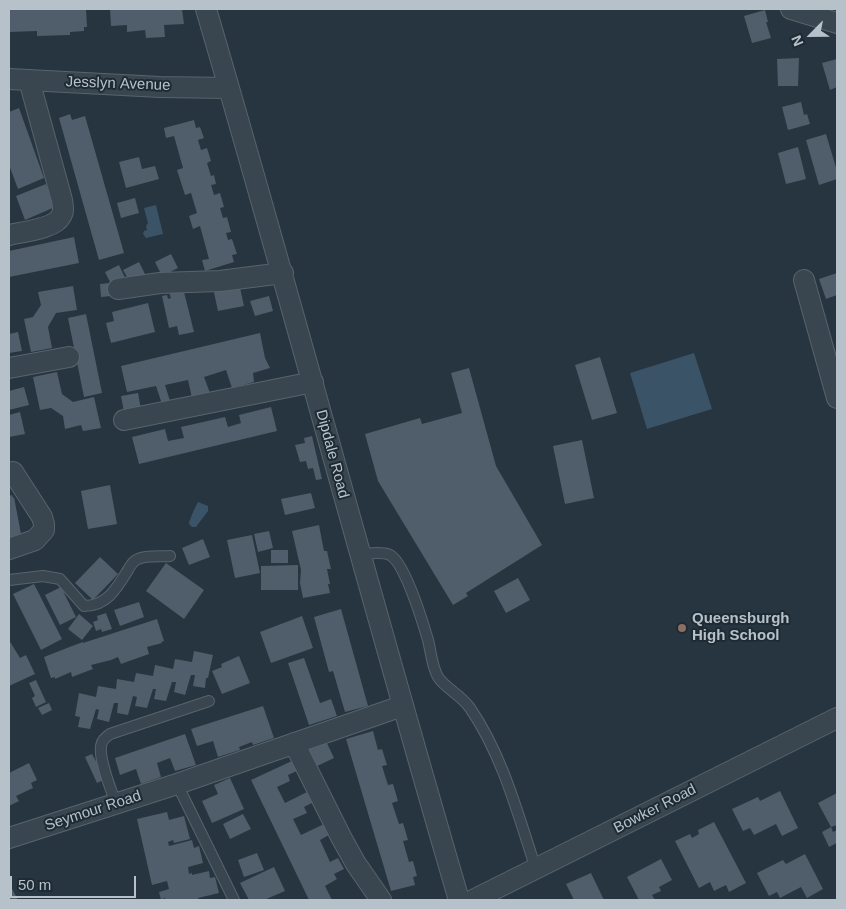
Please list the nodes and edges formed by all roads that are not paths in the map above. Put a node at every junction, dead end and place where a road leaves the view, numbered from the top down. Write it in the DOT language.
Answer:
graph roads {
  1 [pos="206,9"];
  2 [pos="790,9"];
  3 [pos="837,23"];
  4 [pos="9,79"];
  5 [pos="30,80"];
  6 [pos="228,88"];
  7 [pos="9,235"];
  8 [pos="283,273"];
  9 [pos="804,280"];
  10 [pos="118,289"];
  11 [pos="69,357"];
  12 [pos="9,368"];
  13 [pos="313,382"];
  14 [pos="837,398"];
  15 [pos="124,420"];
  16 [pos="13,472"];
  17 [pos="9,549"];
  18 [pos="360,554"];
  19 [pos="170,556"];
  20 [pos="9,580"];
  21 [pos="210,701"];
  22 [pos="402,706"];
  23 [pos="837,718"];
  24 [pos="294,744"];
  25 [pos="177,784"];
  26 [pos="116,804"];
  27 [pos="9,838"];
  28 [pos="536,869"];
  29 [pos="234,900"];
  30 [pos="381,900"];
  31 [pos="458,900"];
  32 [pos="473,900"];
  1 -- 6 [label="street, Dipdale Road"];
  2 -- 3 [label="street"];
  4 -- 5 [label="street, Jesslyn Avenue"];
  5 -- 6 [label="street, Jesslyn Avenue"];
  5 -- 7 [label="street"];
  6 -- 8 [label="street, Dipdale Road"];
  8 -- 10 [label="street"];
  8 -- 13 [label="street, Dipdale Road"];
  9 -- 14 [label="street"];
  11 -- 12 [label="street"];
  13 -- 15 [label="street"];
  13 -- 18 [label="street, Dipdale Road"];
  16 -- 17 [label="street"];
  18 -- 22 [label="street, Dipdale Road"];
  18 -- 28 [label="lane"];
  19 -- 20 [label="lane"];
  21 -- 26 [label="lane"];
  22 -- 24 [label="street, Seymour Road"];
  22 -- 31 [label="street, Dipdale Road"];
  23 -- 28 [label="street, Bowker Road"];
  24 -- 25 [label="street, Seymour Road"];
  24 -- 30 [label="street"];
  25 -- 26 [label="street, Seymour Road"];
  25 -- 29 [label="lane"];
  26 -- 27 [label="street, Seymour Road"];
  28 -- 32 [label="street, Bowker Road"];
}
